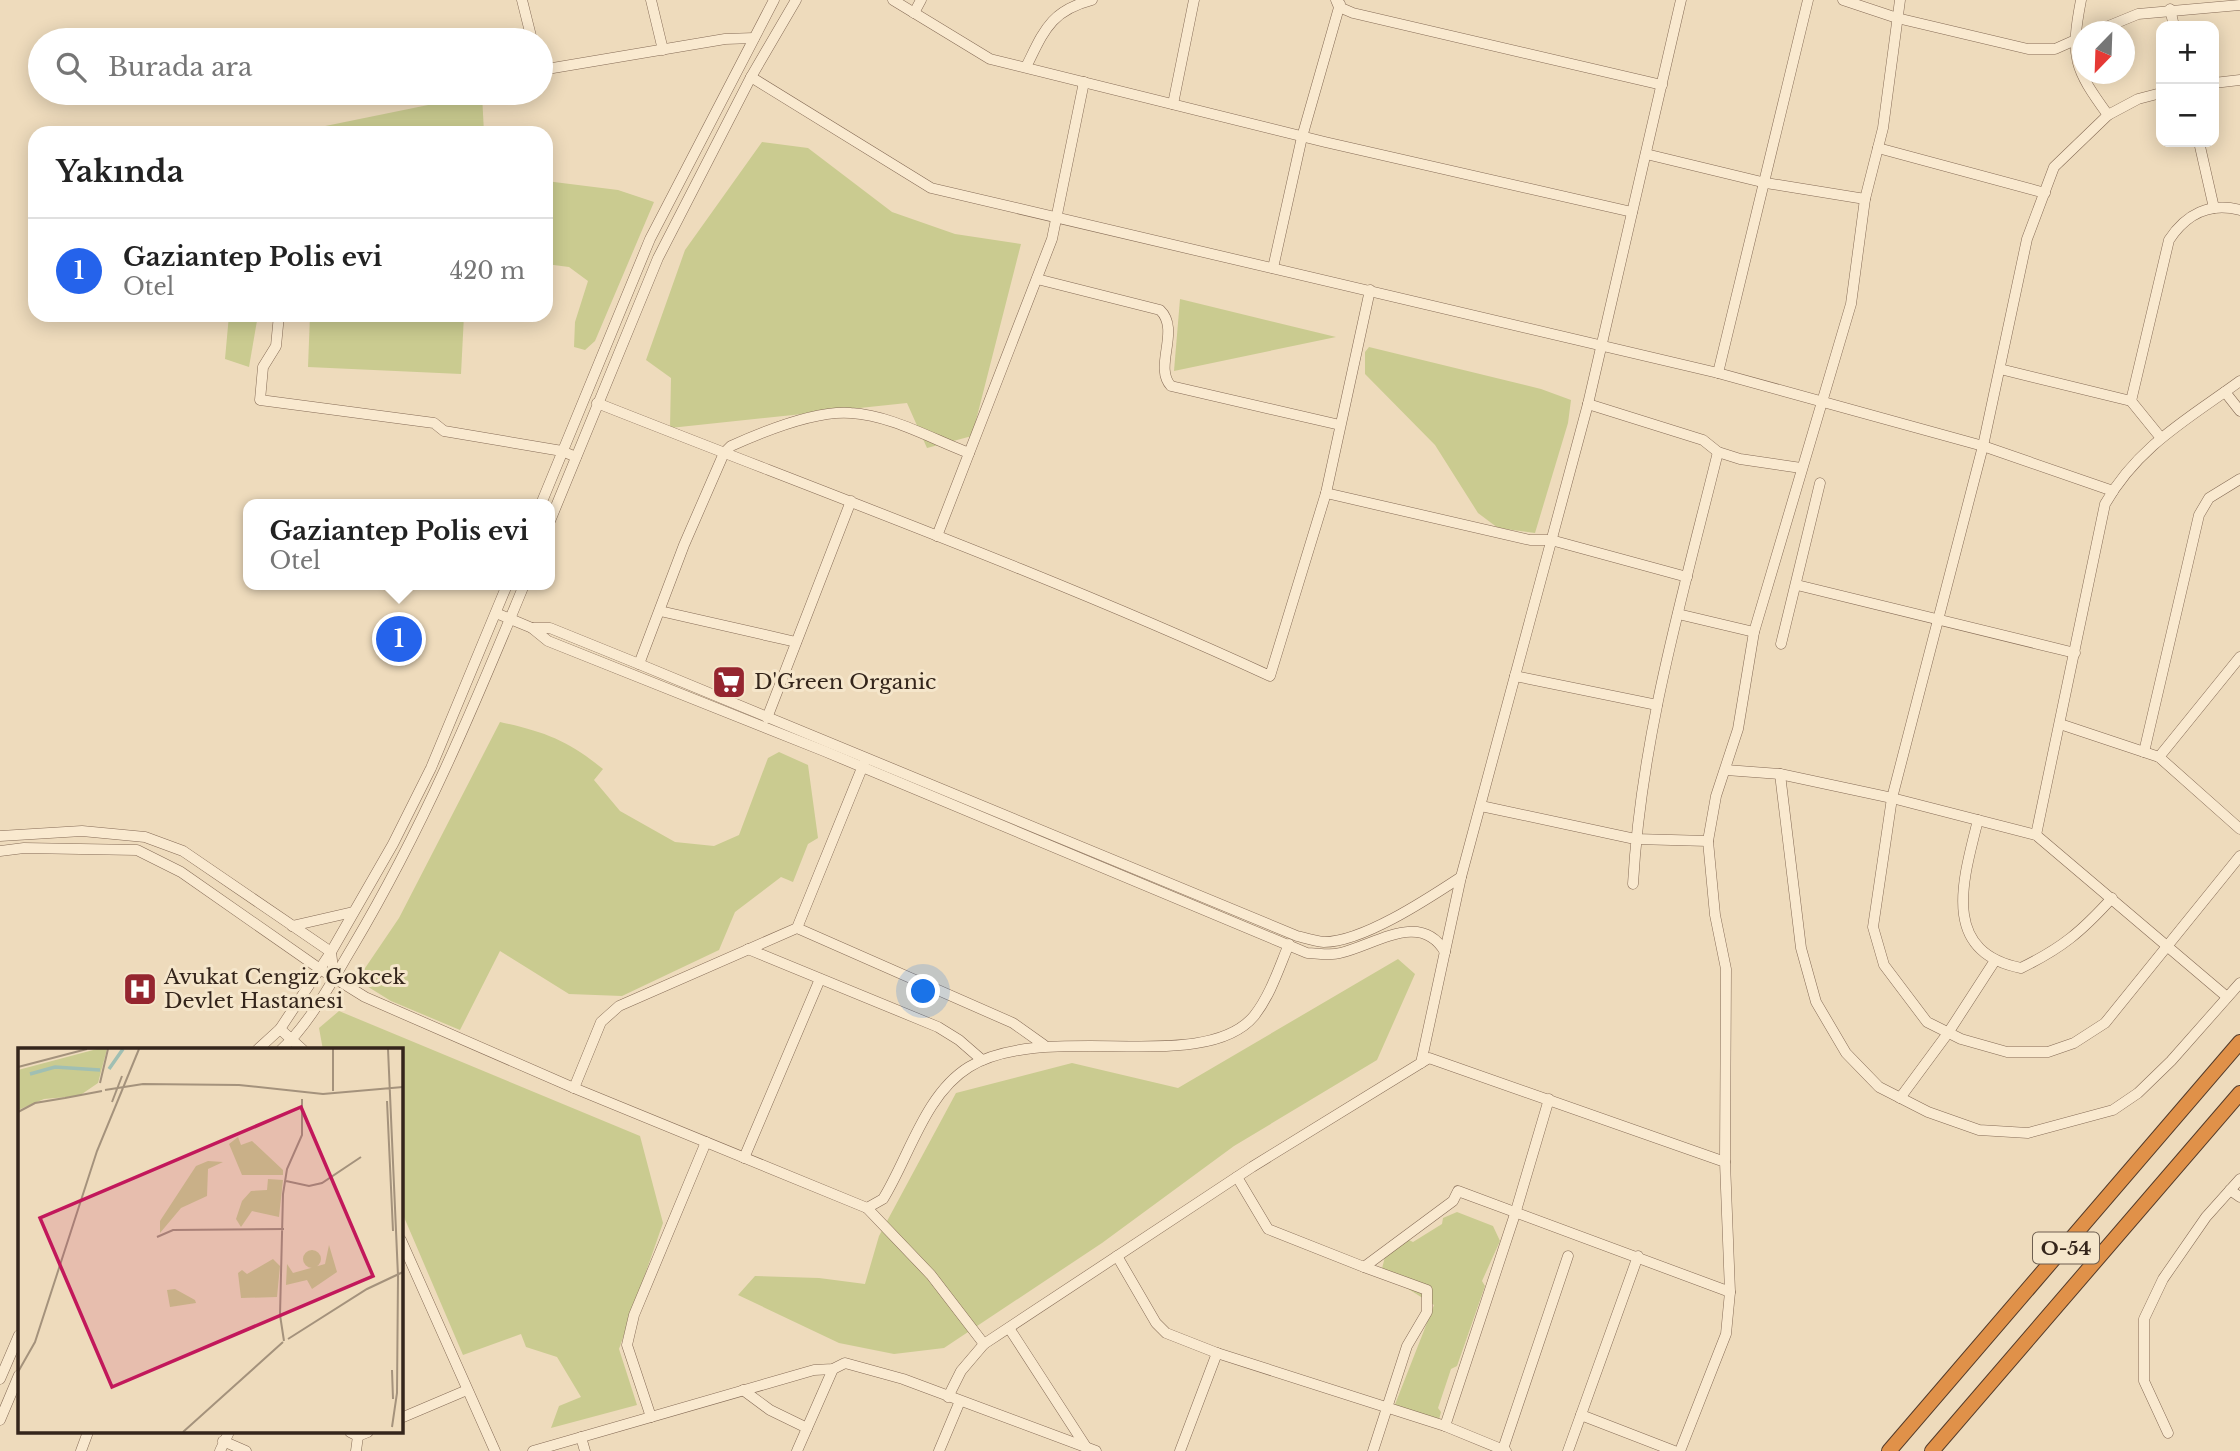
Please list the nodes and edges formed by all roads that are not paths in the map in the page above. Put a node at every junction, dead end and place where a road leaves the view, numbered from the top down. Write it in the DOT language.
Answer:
graph roads {
  1 [pos="522,0"];
  2 [pos="651,0"];
  3 [pos="774,0"];
  4 [pos="796,0"];
  5 [pos="893,0"];
  6 [pos="921,0"];
  7 [pos="1092,0"];
  8 [pos="1194,0"];
  9 [pos="1681,0"];
  10 [pos="1808,0"];
  11 [pos="1843,0"];
  12 [pos="1900,0"];
  13 [pos="2081,0"];
  14 [pos="1339,2"];
  15 [pos="2240,5"];
  16 [pos="2170,9"];
  17 [pos="914,13"];
  18 [pos="1897,18"];
  19 [pos="2079,21"];
  20 [pos="2121,21"];
  21 [pos="2173,21"];
  22 [pos="529,28"];
  23 [pos="754,38"];
  24 [pos="2072,42"];
  25 [pos="663,50"];
  26 [pos="1026,67"];
  27 [pos="553,68"];
  28 [pos="751,77"];
  29 [pos="2240,80"];
  30 [pos="1084,82"];
  31 [pos="2219,82"];
  32 [pos="2086,84"];
  33 [pos="1662,85"];
  34 [pos="2156,94"];
  35 [pos="1173,104"];
  36 [pos="2108,115"];
  37 [pos="1302,136"];
  38 [pos="2200,147"];
  39 [pos="1878,148"];
  40 [pos="1646,154"];
  41 [pos="1766,183"];
  42 [pos="2045,193"];
  43 [pos="1865,199"];
  44 [pos="2214,208"];
  45 [pos="2240,210"];
  46 [pos="1632,212"];
  47 [pos="1055,216"];
  48 [pos="1273,268"];
  49 [pos="1037,279"];
  50 [pos="1370,290"];
  51 [pos="278,322"];
  52 [pos="1600,345"];
  53 [pos="2000,369"];
  54 [pos="1718,373"];
  55 [pos="2240,381"];
  56 [pos="2225,392"];
  57 [pos="2131,401"];
  58 [pos="597,403"];
  59 [pos="1821,403"];
  60 [pos="1588,404"];
  61 [pos="2240,411"];
  62 [pos="1340,425"];
  63 [pos="2161,439"];
  64 [pos="1983,446"];
  65 [pos="562,451"];
  66 [pos="1718,452"];
  67 [pos="724,453"];
  68 [pos="969,453"];
  69 [pos="576,457"];
  70 [pos="1801,468"];
  71 [pos="2240,479"];
  72 [pos="1820,483"];
  73 [pos="2113,491"];
  74 [pos="1326,493"];
  75 [pos="543,499"];
  76 [pos="851,501"];
  77 [pos="555,509"];
  78 [pos="937,536"];
  79 [pos="1551,540"];
  80 [pos="1687,577"];
  81 [pos="1797,585"];
  82 [pos="506,590"];
  83 [pos="521,590"];
  84 [pos="660,611"];
  85 [pos="496,613"];
  86 [pos="1678,614"];
  87 [pos="1938,618"];
  88 [pos="510,619"];
  89 [pos="532,628"];
  90 [pos="1754,632"];
  91 [pos="796,642"];
  92 [pos="1780,644"];
  93 [pos="2075,653"];
  94 [pos="2240,657"];
  95 [pos="639,664"];
  96 [pos="1515,676"];
  97 [pos="1657,705"];
  98 [pos="767,718"];
  99 [pos="2060,724"];
  100 [pos="2144,752"];
  101 [pos="2159,757"];
  102 [pos="864,762"];
  103 [pos="1726,770"];
  104 [pos="1780,774"];
  105 [pos="1892,798"];
  106 [pos="1480,806"];
  107 [pos="1978,820"];
  108 [pos="2240,829"];
  109 [pos="2036,835"];
  110 [pos="0,836"];
  111 [pos="1635,839"];
  112 [pos="1708,841"];
  113 [pos="0,851"];
  114 [pos="2240,856"];
  115 [pos="1461,877"];
  116 [pos="1633,884"];
  117 [pos="2112,898"];
  118 [pos="353,912"];
  119 [pos="292,926"];
  120 [pos="797,928"];
  121 [pos="1289,944"];
  122 [pos="2168,945"];
  123 [pos="748,949"];
  124 [pos="331,952"];
  125 [pos="1445,952"];
  126 [pos="1994,962"];
  127 [pos="320,969"];
  128 [pos="334,978"];
  129 [pos="820,979"];
  130 [pos="2240,983"];
  131 [pos="2227,997"];
  132 [pos="280,1029"];
  133 [pos="1948,1032"];
  134 [pos="292,1040"];
  135 [pos="2240,1042"];
  136 [pos="1044,1045"];
  137 [pos="259,1048"];
  138 [pos="283,1048"];
  139 [pos="301,1048"];
  140 [pos="982,1060"];
  141 [pos="1421,1063"];
  142 [pos="574,1088"];
  143 [pos="2240,1093"];
  144 [pos="1900,1098"];
  145 [pos="1549,1099"];
  146 [pos="706,1142"];
  147 [pos="744,1158"];
  148 [pos="1725,1162"];
  149 [pos="1237,1177"];
  150 [pos="2240,1179"];
  151 [pos="2231,1189"];
  152 [pos="2240,1197"];
  153 [pos="867,1209"];
  154 [pos="1515,1214"];
  155 [pos="402,1242"];
  156 [pos="1117,1256"];
  157 [pos="1568,1256"];
  158 [pos="1638,1256"];
  159 [pos="1364,1267"];
  160 [pos="1730,1292"];
  161 [pos="1009,1328"];
  162 [pos="18,1337"];
  163 [pos="984,1344"];
  164 [pos="1217,1353"];
  165 [pos="833,1369"];
  166 [pos="18,1377"];
  167 [pos="0,1379"];
  168 [pos="467,1390"];
  169 [pos="743,1390"];
  170 [pos="948,1397"];
  171 [pos="960,1401"];
  172 [pos="1385,1408"];
  173 [pos="1581,1415"];
  174 [pos="651,1417"];
  175 [pos="402,1418"];
  176 [pos="0,1420"];
  177 [pos="1445,1426"];
  178 [pos="807,1428"];
  179 [pos="2168,1433"];
  180 [pos="87,1434"];
  181 [pos="581,1437"];
  182 [pos="224,1441"];
  183 [pos="1091,1450"];
  184 [pos="1505,1450"];
  185 [pos="81,1451"];
  186 [pos="246,1451"];
  187 [pos="495,1451"];
  188 [pos="533,1451"];
  189 [pos="585,1451"];
  190 [pos="797,1451"];
  191 [pos="939,1451"];
  192 [pos="1180,1451"];
  193 [pos="1373,1451"];
  194 [pos="1568,1451"];
  195 [pos="1674,1451"];
  196 [pos="1680,1451"];
  197 [pos="1889,1451"];
  198 [pos="1932,1451"];
  1 -- 22 [label="street"];
  2 -- 25 [label="street"];
  3 -- 23 [label="street"];
  4 -- 28 [label="street"];
  5 -- 17 [label="street"];
  6 -- 17 [label="street"];
  7 -- 26 [label="street"];
  8 -- 35 [label="street"];
  9 -- 33 [label="street"];
  10 -- 41 [label="street"];
  11 -- 18 [label="street"];
  12 -- 18 [label="street"];
  13 -- 19 [label="street"];
  14 -- 33 [label="street"];
  14 -- 37 [label="street"];
  15 -- 16 [label="street"];
  16 -- 20 [label="street"];
  16 -- 21 [label="street"];
  17 -- 26 [label="street"];
  18 -- 24 [label="street"];
  18 -- 39 [label="street"];
  23 -- 25 [label="street"];
  23 -- 65 [label="street"];
  25 -- 27 [label="street"];
  26 -- 30 [label="street"];
  28 -- 47 [label="street"];
  28 -- 58 [label="street"];
  29 -- 31 [label="street"];
  30 -- 35 [label="street"];
  30 -- 47 [label="street"];
  32 -- 36 [label="street"];
  33 -- 40 [label="street"];
  34 -- 36 [label="street"];
  35 -- 37 [label="street"];
  36 -- 42 [label="street"];
  37 -- 46 [label="street"];
  37 -- 48 [label="street"];
  38 -- 44 [label="street"];
  39 -- 42 [label="street"];
  39 -- 43 [label="street"];
  40 -- 41 [label="street"];
  40 -- 46 [label="street"];
  41 -- 43 [label="street"];
  41 -- 54 [label="street"];
  42 -- 53 [label="street"];
  43 -- 59 [label="street"];
  44 -- 45 [label="street"];
  44 -- 57 [label="street"];
  46 -- 52 [label="street"];
  47 -- 48 [label="street"];
  47 -- 49 [label="street"];
  48 -- 50 [label="street"];
  49 -- 62 [label="street"];
  49 -- 68 [label="street"];
  50 -- 52 [label="street"];
  50 -- 62 [label="street"];
  51 -- 65 [label="street"];
  52 -- 54 [label="street"];
  52 -- 60 [label="street"];
  53 -- 57 [label="street"];
  53 -- 64 [label="street"];
  54 -- 59 [label="street"];
  55 -- 56 [label="street"];
  56 -- 61 [label="street"];
  56 -- 63 [label="street"];
  57 -- 63 [label="street"];
  58 -- 67 [label="street"];
  58 -- 69 [label="street"];
  59 -- 64 [label="street"];
  59 -- 70 [label="street"];
  60 -- 66 [label="street"];
  60 -- 79 [label="street"];
  62 -- 74 [label="street"];
  63 -- 73 [label="street"];
  64 -- 73 [label="street"];
  64 -- 87 [label="street"];
  65 -- 69 [label="street"];
  65 -- 75 [label="street"];
  66 -- 70 [label="street"];
  66 -- 80 [label="street"];
  67 -- 68 [label="street"];
  67 -- 76 [label="street"];
  67 -- 84 [label="street"];
  68 -- 78 [label="street"];
  69 -- 77 [label="street"];
  70 -- 90 [label="street"];
  71 -- 100 [label="street"];
  72 -- 81 [label="street"];
  73 -- 93 [label="street"];
  74 -- 78 [label="street"];
  74 -- 79 [label="street"];
  76 -- 78 [label="street"];
  76 -- 91 [label="street"];
  79 -- 80 [label="street"];
  79 -- 96 [label="street"];
  80 -- 86 [label="street"];
  81 -- 87 [label="street"];
  81 -- 92 [label="street"];
  82 -- 85 [label="street"];
  83 -- 88 [label="street"];
  84 -- 91 [label="street"];
  84 -- 95 [label="street"];
  85 -- 88 [label="street"];
  85 -- 118 [label="street"];
  86 -- 90 [label="street"];
  86 -- 97 [label="street"];
  87 -- 93 [label="street"];
  87 -- 105 [label="street"];
  88 -- 89 [label="street"];
  88 -- 128 [label="street"];
  89 -- 95 [label="street"];
  89 -- 102 [label="street"];
  90 -- 103 [label="street"];
  91 -- 98 [label="street"];
  93 -- 99 [label="street"];
  94 -- 101 [label="street"];
  95 -- 98 [label="street"];
  96 -- 97 [label="street"];
  96 -- 106 [label="street"];
  97 -- 111 [label="street"];
  98 -- 102 [label="street"];
  99 -- 100 [label="street"];
  99 -- 109 [label="street"];
  100 -- 101 [label="street"];
  101 -- 108 [label="street"];
  102 -- 115 [label="street"];
  102 -- 120 [label="street"];
  102 -- 121 [label="street"];
  103 -- 104 [label="street"];
  103 -- 112 [label="street"];
  104 -- 105 [label="street"];
  104 -- 144 [label="street"];
  105 -- 107 [label="street"];
  105 -- 133 [label="street"];
  106 -- 111 [label="street"];
  106 -- 115 [label="street"];
  107 -- 109 [label="street"];
  107 -- 126 [label="street"];
  109 -- 117 [label="street"];
  110 -- 119 [label="street"];
  111 -- 112 [label="street"];
  111 -- 116 [label="street"];
  112 -- 148 [label="street"];
  113 -- 127 [label="street"];
  114 -- 122 [label="street"];
  115 -- 125 [label="street"];
  117 -- 122 [label="street"];
  117 -- 126 [label="street"];
  118 -- 119 [label="street"];
  118 -- 124 [label="street"];
  119 -- 124 [label="street"];
  120 -- 123 [label="street"];
  120 -- 136 [label="street"];
  121 -- 125 [label="street"];
  121 -- 136 [label="street"];
  122 -- 131 [label="street"];
  122 -- 133 [label="street"];
  123 -- 129 [label="street"];
  123 -- 142 [label="street"];
  124 -- 127 [label="street"];
  124 -- 128 [label="street"];
  125 -- 141 [label="street"];
  126 -- 133 [label="street"];
  127 -- 128 [label="street"];
  127 -- 132 [label="street"];
  128 -- 134 [label="street"];
  128 -- 142 [label="street"];
  129 -- 140 [label="street"];
  129 -- 147 [label="street"];
  130 -- 131 [label="street"];
  131 -- 144 [label="street"];
  132 -- 134 [label="street"];
  132 -- 137 [label="street"];
  133 -- 144 [label="street"];
  134 -- 138 [label="street"];
  134 -- 139 [label="street"];
  135 -- 197 [label="highway, O-54"];
  136 -- 140 [label="street"];
  140 -- 153 [label="street"];
  141 -- 145 [label="street"];
  141 -- 149 [label="street"];
  142 -- 146 [label="street"];
  143 -- 198 [label="highway, O-54"];
  145 -- 148 [label="street"];
  145 -- 154 [label="street"];
  146 -- 147 [label="street"];
  146 -- 174 [label="street"];
  147 -- 153 [label="street"];
  148 -- 160 [label="street"];
  149 -- 156 [label="street"];
  149 -- 159 [label="street"];
  150 -- 151 [label="street"];
  151 -- 152 [label="street"];
  151 -- 179 [label="street"];
  153 -- 163 [label="street"];
  154 -- 158 [label="street"];
  154 -- 159 [label="street"];
  154 -- 177 [label="street"];
  155 -- 168 [label="street"];
  156 -- 161 [label="street"];
  156 -- 164 [label="street"];
  157 -- 184 [label="street"];
  158 -- 160 [label="street"];
  158 -- 173 [label="street"];
  159 -- 172 [label="street"];
  160 -- 196 [label="street"];
  161 -- 163 [label="street"];
  161 -- 183 [label="street"];
  162 -- 167 [label="street"];
  163 -- 170 [label="street"];
  164 -- 172 [label="street"];
  164 -- 192 [label="street"];
  165 -- 169 [label="street"];
  165 -- 170 [label="street"];
  165 -- 178 [label="street"];
  166 -- 176 [label="street"];
  168 -- 175 [label="street"];
  168 -- 187 [label="street"];
  169 -- 174 [label="street"];
  169 -- 178 [label="street"];
  170 -- 171 [label="street"];
  171 -- 183 [label="street"];
  171 -- 191 [label="street"];
  172 -- 177 [label="street"];
  172 -- 193 [label="street"];
  173 -- 194 [label="street"];
  173 -- 195 [label="street"];
  174 -- 181 [label="street"];
  177 -- 184 [label="street"];
  178 -- 190 [label="street"];
  180 -- 185 [label="street"];
  181 -- 188 [label="street"];
  181 -- 189 [label="street"];
  182 -- 186 [label="street"];
}
